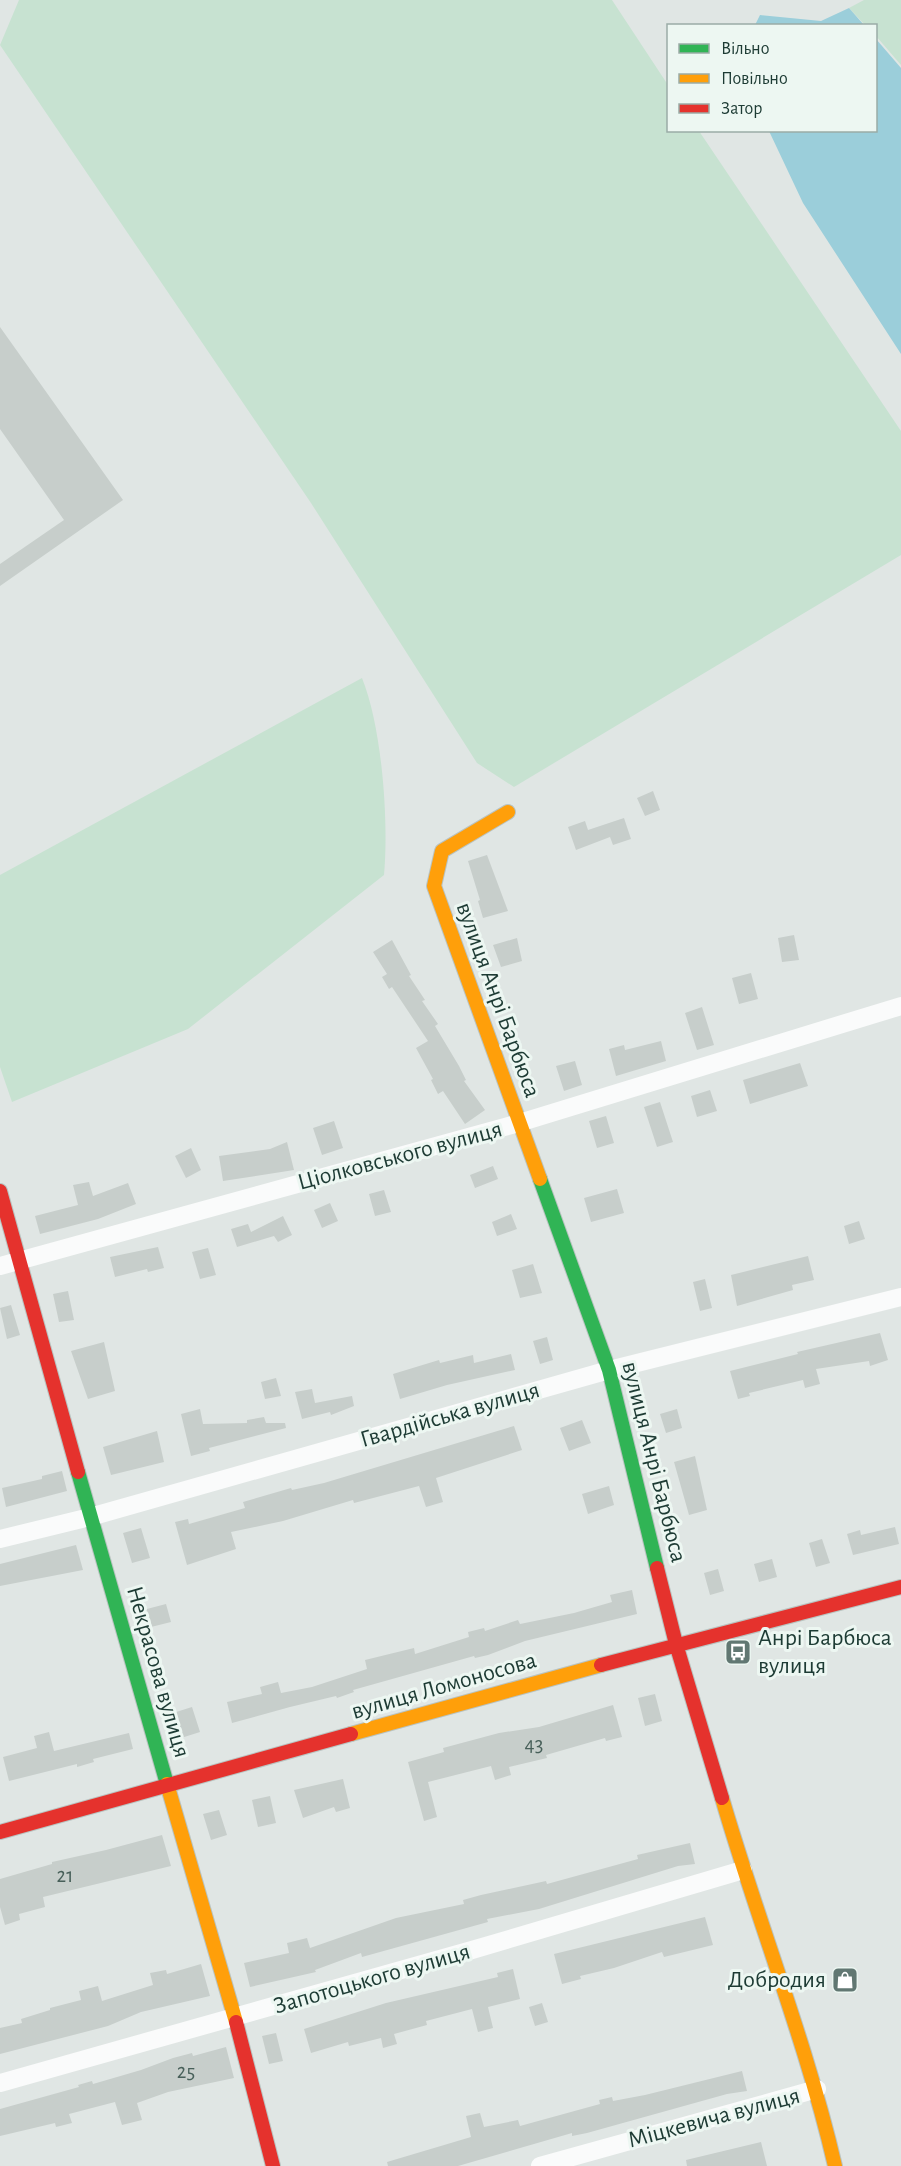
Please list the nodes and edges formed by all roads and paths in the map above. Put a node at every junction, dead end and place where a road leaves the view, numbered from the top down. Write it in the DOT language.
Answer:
graph roads {
  1 [pos="508,812"];
  2 [pos="901,1006"];
  3 [pos="519,1123"];
  4 [pos="0,1191"];
  5 [pos="21,1260"];
  6 [pos="0,1266"];
  7 [pos="901,1297"];
  8 [pos="609,1370"];
  9 [pos="90,1516"];
  10 [pos="0,1539"];
  11 [pos="901,1587"];
  12 [pos="676,1644"];
  13 [pos="168,1786"];
  14 [pos="0,1832"];
  15 [pos="743,1870"];
  16 [pos="235,2018"];
  17 [pos="0,2083"];
  18 [pos="818,2090"];
  19 [pos="273,2166"];
  20 [pos="540,2166"];
  21 [pos="835,2166"];
  1 -- 3 [label="street, вулиця Анрі Барбюса"];
  2 -- 3 [label="street, Ціолковського вулиця"];
  3 -- 5 [label="street, Ціолковського вулиця"];
  3 -- 8 [label="street, вулиця Анрі Барбюса"];
  4 -- 5 [label="street, Некрасова вулиця"];
  5 -- 6 [label="street, Ціолковського вулиця"];
  5 -- 9 [label="street, Некрасова вулиця"];
  7 -- 8 [label="street, Гвардійська вулиця"];
  8 -- 9 [label="street, Гвардійська вулиця"];
  8 -- 12 [label="street, вулиця Анрі Барбюса"];
  9 -- 10 [label="street, Гвардійська вулиця"];
  9 -- 13 [label="street, Некрасова вулиця"];
  11 -- 12 [label="street, вулиця Ломоносова"];
  12 -- 13 [label="street, вулиця Ломоносова"];
  12 -- 15 [label="street, вулиця Анрі Барбюса"];
  13 -- 14 [label="street, вулиця Ломоносова"];
  13 -- 16 [label="street, Некрасова вулиця"];
  15 -- 16 [label="street, Запотоцького вулиця"];
  15 -- 18 [label="street, вулиця Анрі Барбюса"];
  16 -- 17 [label="street, Запотоцького вулиця"];
  16 -- 19 [label="street, Некрасова вулиця"];
  18 -- 20 [label="street, Міцкевича вулиця"];
  18 -- 21 [label="street, вулиця Анрі Барбюса"];
}
